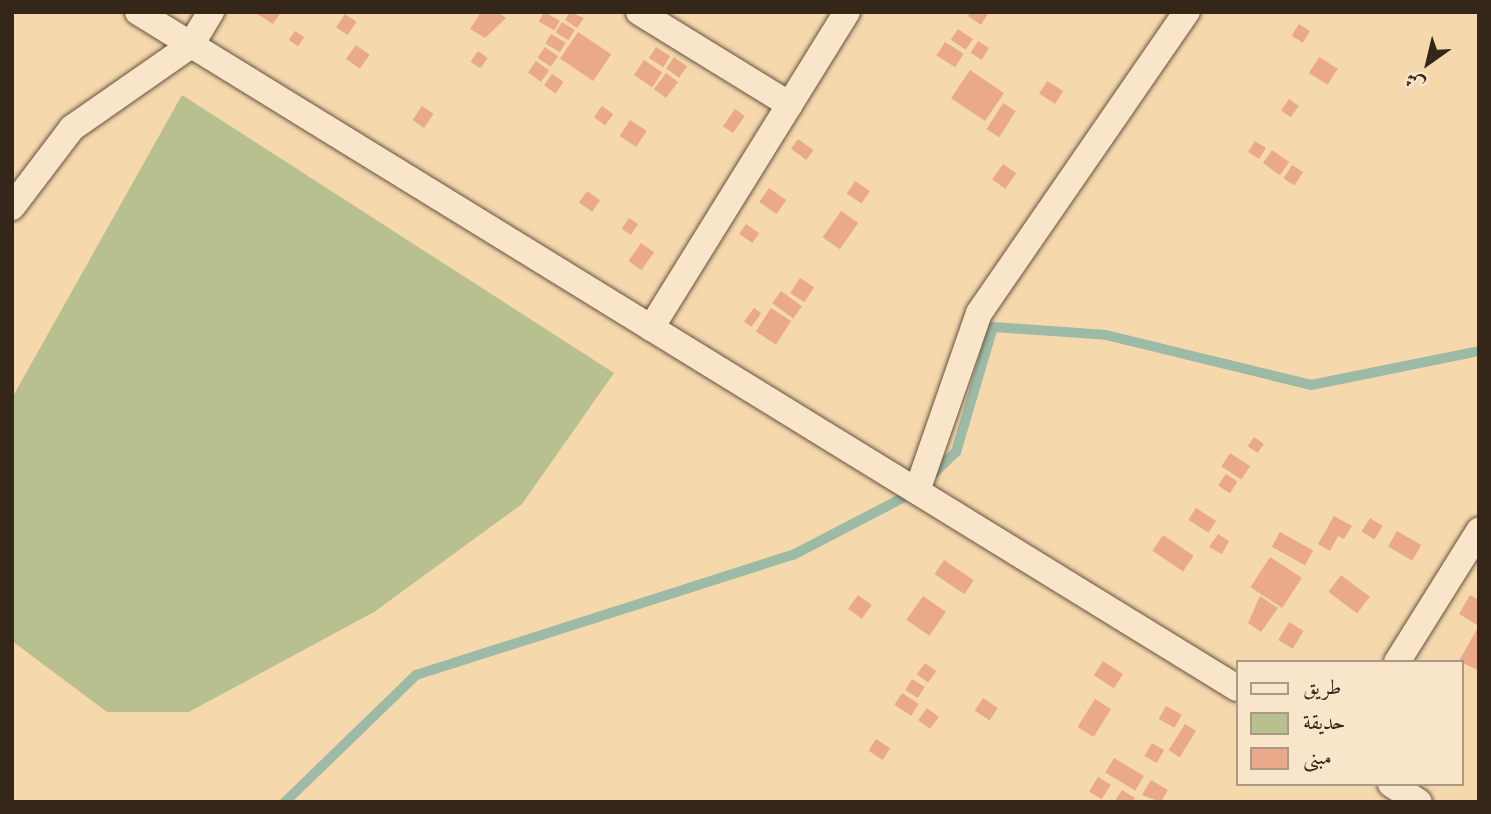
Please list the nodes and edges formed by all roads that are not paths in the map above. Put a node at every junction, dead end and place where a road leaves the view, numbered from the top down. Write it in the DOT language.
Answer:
graph roads {
  1 [pos="138,12"];
  2 [pos="211,12"];
  3 [pos="639,12"];
  4 [pos="847,12"];
  5 [pos="1185,13"];
  6 [pos="191,45"];
  7 [pos="790,105"];
  8 [pos="12,207"];
  9 [pos="652,328"];
  10 [pos="917,491"];
  11 [pos="1479,531"];
  12 [pos="1398,660"];
  13 [pos="1236,687"];
  14 [pos="1394,786"];
  15 [pos="1419,802"];
  1 -- 6 [label="street"];
  2 -- 6 [label="street"];
  3 -- 7 [label="street"];
  4 -- 7 [label="street"];
  5 -- 10 [label="street"];
  6 -- 8 [label="street"];
  6 -- 9 [label="street"];
  7 -- 9 [label="street"];
  9 -- 10 [label="street"];
  10 -- 13 [label="street"];
  11 -- 12 [label="street"];
  14 -- 15 [label="street"];
}
